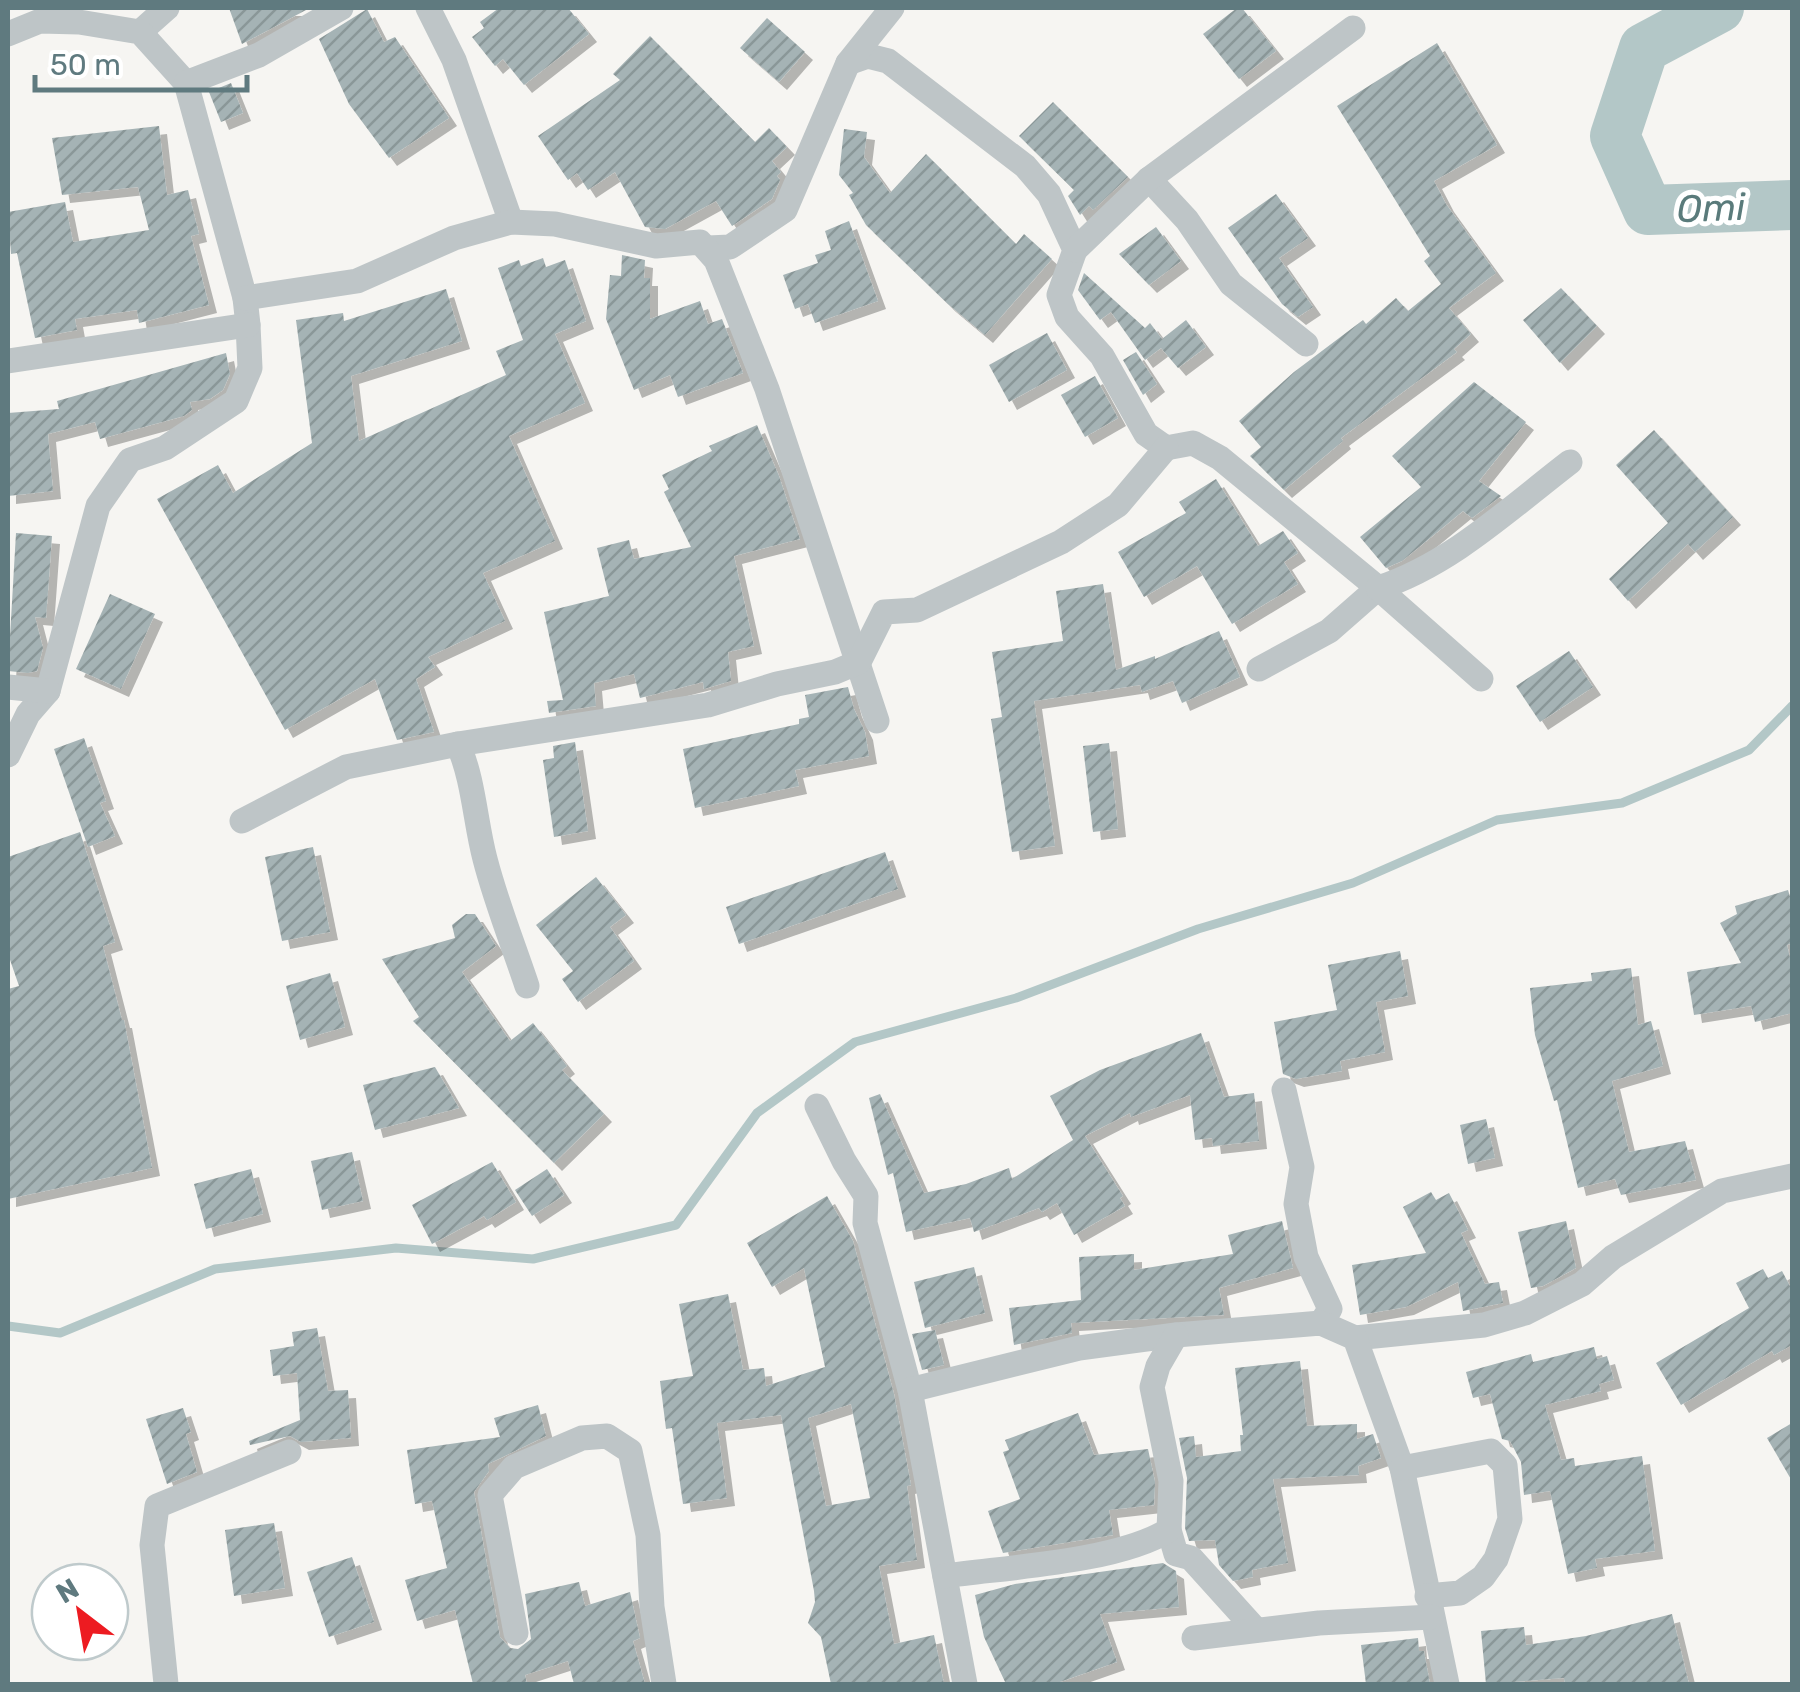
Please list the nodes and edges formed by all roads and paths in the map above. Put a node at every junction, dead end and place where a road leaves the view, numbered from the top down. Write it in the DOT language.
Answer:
graph roads {
  1 [pos="167,8"];
  2 [pos="341,8"];
  3 [pos="428,8"];
  4 [pos="892,8"];
  5 [pos="1353,28"];
  6 [pos="140,32"];
  7 [pos="8,34"];
  8 [pos="848,63"];
  9 [pos="186,84"];
  10 [pos="1148,179"];
  11 [pos="511,222"];
  12 [pos="708,248"];
  13 [pos="1076,250"];
  14 [pos="245,298"];
  15 [pos="248,325"];
  16 [pos="1306,344"];
  17 [pos="8,361"];
  18 [pos="1166,448"];
  19 [pos="1570,462"];
  20 [pos="1378,588"];
  21 [pos="859,662"];
  22 [pos="1259,669"];
  23 [pos="1481,679"];
  24 [pos="8,687"];
  25 [pos="48,691"];
  26 [pos="877,721"];
  27 [pos="458,744"];
  28 [pos="8,755"];
  29 [pos="242,822"];
  30 [pos="527,986"];
  31 [pos="1284,1090"];
  32 [pos="817,1106"];
  33 [pos="1792,1176"];
  34 [pos="1322,1323"];
  35 [pos="1176,1335"];
  36 [pos="1355,1338"];
  37 [pos="910,1390"];
  38 [pos="288,1452"];
  39 [pos="1402,1468"];
  40 [pos="1169,1530"];
  41 [pos="945,1576"];
  42 [pos="1429,1606"];
  43 [pos="1256,1630"];
  44 [pos="516,1633"];
  45 [pos="1194,1638"];
  46 [pos="166,1684"];
  47 [pos="664,1684"];
  48 [pos="965,1684"];
  49 [pos="1447,1684"];
  1 -- 6 [label="street"];
  2 -- 9 [label="street"];
  3 -- 11 [label="street"];
  4 -- 8 [label="street"];
  5 -- 10 [label="street"];
  6 -- 7 [label="street"];
  6 -- 9 [label="street"];
  8 -- 12 [label="street"];
  8 -- 13 [label="street"];
  9 -- 14 [label="street"];
  10 -- 13 [label="street"];
  10 -- 16 [label="street"];
  11 -- 12 [label="street"];
  11 -- 14 [label="street"];
  12 -- 21 [label="street"];
  13 -- 18 [label="street"];
  14 -- 15 [label="street"];
  15 -- 17 [label="street"];
  15 -- 25 [label="street"];
  18 -- 20 [label="street"];
  18 -- 21 [label="street"];
  19 -- 20 [label="street"];
  20 -- 22 [label="street"];
  20 -- 23 [label="street"];
  21 -- 26 [label="street"];
  21 -- 27 [label="street"];
  24 -- 25 [label="street"];
  25 -- 28 [label="street"];
  27 -- 29 [label="street"];
  27 -- 30 [label="street"];
  31 -- 34 [label="street"];
  32 -- 37 [label="street"];
  33 -- 36 [label="street"];
  34 -- 35 [label="street"];
  34 -- 36 [label="street"];
  35 -- 37 [label="street"];
  35 -- 40 [label="street"];
  36 -- 39 [label="street"];
  37 -- 41 [label="street"];
  38 -- 46 [label="street"];
  39 -- 42 [label="street"];
  39 -- 42 [label="street"];
  40 -- 41 [label="street"];
  40 -- 43 [label="street"];
  41 -- 48 [label="street"];
  42 -- 43 [label="street"];
  42 -- 49 [label="street"];
  43 -- 45 [label="street"];
  44 -- 47 [label="street"];
}
